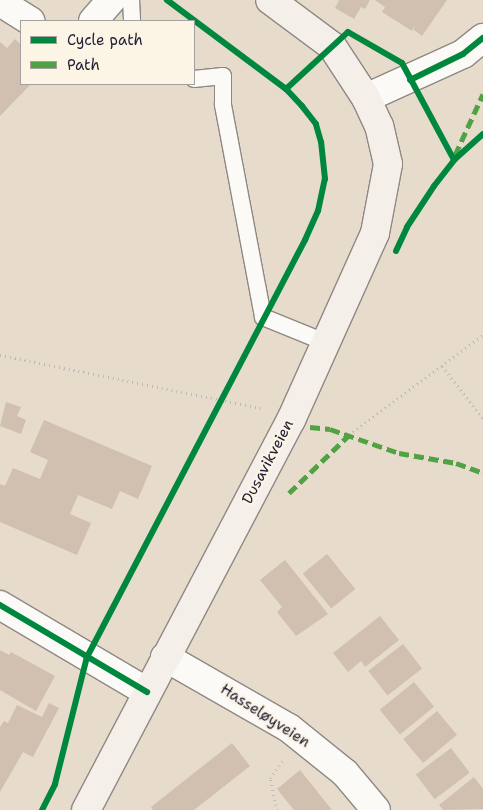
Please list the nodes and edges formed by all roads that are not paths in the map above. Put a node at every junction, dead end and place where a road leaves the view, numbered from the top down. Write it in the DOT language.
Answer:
graph roads {
  1 [pos="111,0"];
  2 [pos="131,0"];
  3 [pos="270,0"];
  4 [pos="0,2"];
  5 [pos="29,20"];
  6 [pos="94,20"];
  7 [pos="132,20"];
  8 [pos="483,38"];
  9 [pos="195,79"];
  10 [pos="366,98"];
  11 [pos="327,343"];
  12 [pos="0,605"];
  13 [pos="165,657"];
  14 [pos="147,692"];
  15 [pos="86,810"];
  16 [pos="376,810"];
  1 -- 6 [label="street"];
  2 -- 7 [label="lane"];
  3 -- 10 [label="main road, Dusavikveien"];
  4 -- 5 [label="street"];
  8 -- 10 [label="street"];
  9 -- 11 [label="lane"];
  10 -- 11 [label="main road, Dusavikveien"];
  11 -- 13 [label="main road, Dusavikveien"];
  12 -- 14 [label="street"];
  13 -- 14 [label="main road, Dusavikveien"];
  13 -- 16 [label="street, Hasseløyveien"];
  14 -- 15 [label="main road, Dusavikveien"];
}
